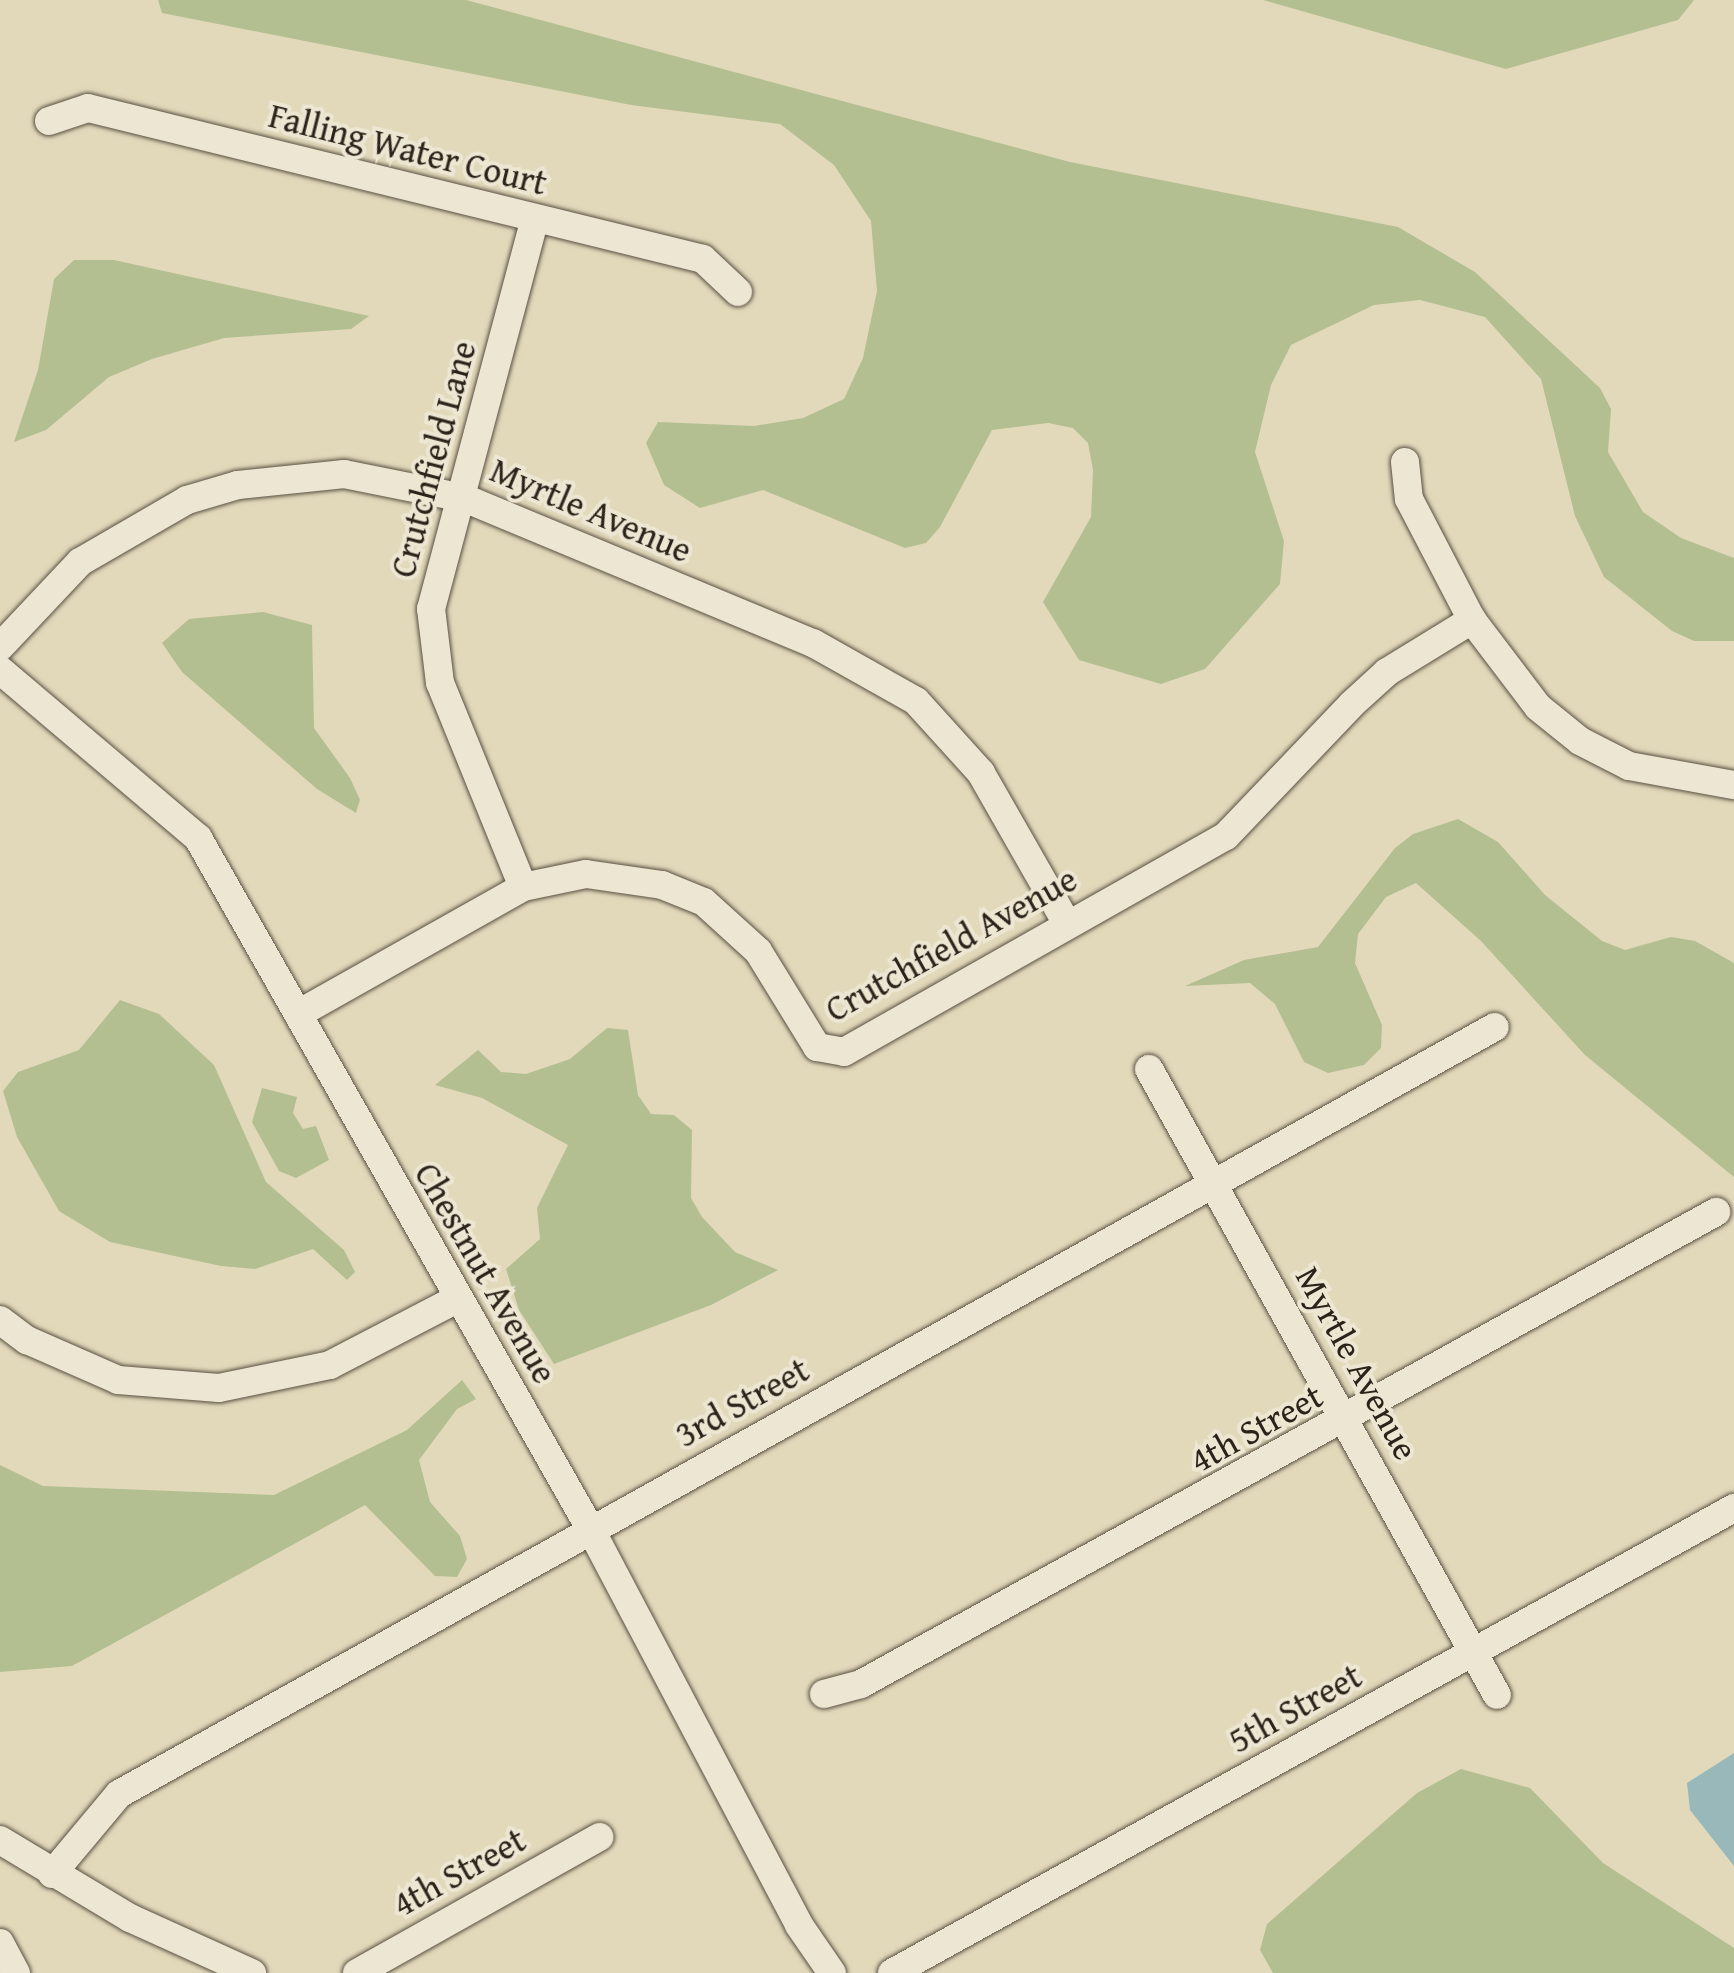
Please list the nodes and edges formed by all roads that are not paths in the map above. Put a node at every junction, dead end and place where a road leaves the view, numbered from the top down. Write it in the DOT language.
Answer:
graph roads {
  1 [pos="49,121"];
  2 [pos="535,219"];
  3 [pos="738,292"];
  4 [pos="1405,462"];
  5 [pos="464,498"];
  6 [pos="1472,620"];
  7 [pos="0,646"];
  8 [pos="0,670"];
  9 [pos="1734,785"];
  10 [pos="523,886"];
  11 [pos="1067,924"];
  12 [pos="298,1014"];
  13 [pos="1494,1027"];
  14 [pos="828,1053"];
  15 [pos="1149,1068"];
  16 [pos="817,1079"];
  17 [pos="1213,1180"];
  18 [pos="1716,1212"];
  19 [pos="456,1299"];
  20 [pos="0,1320"];
  21 [pos="1346,1421"];
  22 [pos="1734,1508"];
  23 [pos="591,1530"];
  24 [pos="1476,1651"];
  25 [pos="824,1694"];
  26 [pos="1497,1695"];
  27 [pos="599,1837"];
  28 [pos="0,1840"];
  29 [pos="52,1874"];
  30 [pos="0,1943"];
  31 [pos="16,1973"];
  32 [pos="252,1973"];
  33 [pos="357,1973"];
  34 [pos="832,1973"];
  35 [pos="892,1973"];
  1 -- 2 [label="street, Falling Water Court"];
  2 -- 3 [label="street, Falling Water Court"];
  2 -- 5 [label="street, Crutchfield Lane"];
  4 -- 6 [label="street"];
  5 -- 7 [label="street, Myrtle Avenue"];
  5 -- 10 [label="street, Crutchfield Lane"];
  5 -- 11 [label="street, Myrtle Avenue"];
  6 -- 9 [label="street"];
  6 -- 11 [label="street, Crutchfield Avenue"];
  8 -- 12 [label="street, Chestnut Avenue"];
  10 -- 12 [label="street, Crutchfield Avenue"];
  10 -- 14 [label="street, Crutchfield Avenue"];
  11 -- 14 [label="street, Crutchfield Avenue"];
  12 -- 19 [label="street, Chestnut Avenue"];
  13 -- 17 [label="street, 3rd Street"];
  14 -- 16 [label="street"];
  15 -- 17 [label="street, Myrtle Avenue"];
  17 -- 21 [label="street, Myrtle Avenue"];
  17 -- 23 [label="street, 3rd Street"];
  18 -- 21 [label="street, 4th Street"];
  19 -- 20 [label="street"];
  19 -- 23 [label="street, Chestnut Avenue"];
  21 -- 24 [label="street, Myrtle Avenue"];
  21 -- 25 [label="street, 4th Street"];
  22 -- 24 [label="street, 5th Street"];
  23 -- 29 [label="street, 3rd Street"];
  23 -- 34 [label="street, Chestnut Avenue"];
  24 -- 26 [label="street, Myrtle Avenue"];
  24 -- 35 [label="street, 5th Street"];
  27 -- 33 [label="street, 4th Street"];
  28 -- 29 [label="street"];
  29 -- 32 [label="street"];
  30 -- 31 [label="street"];
}
